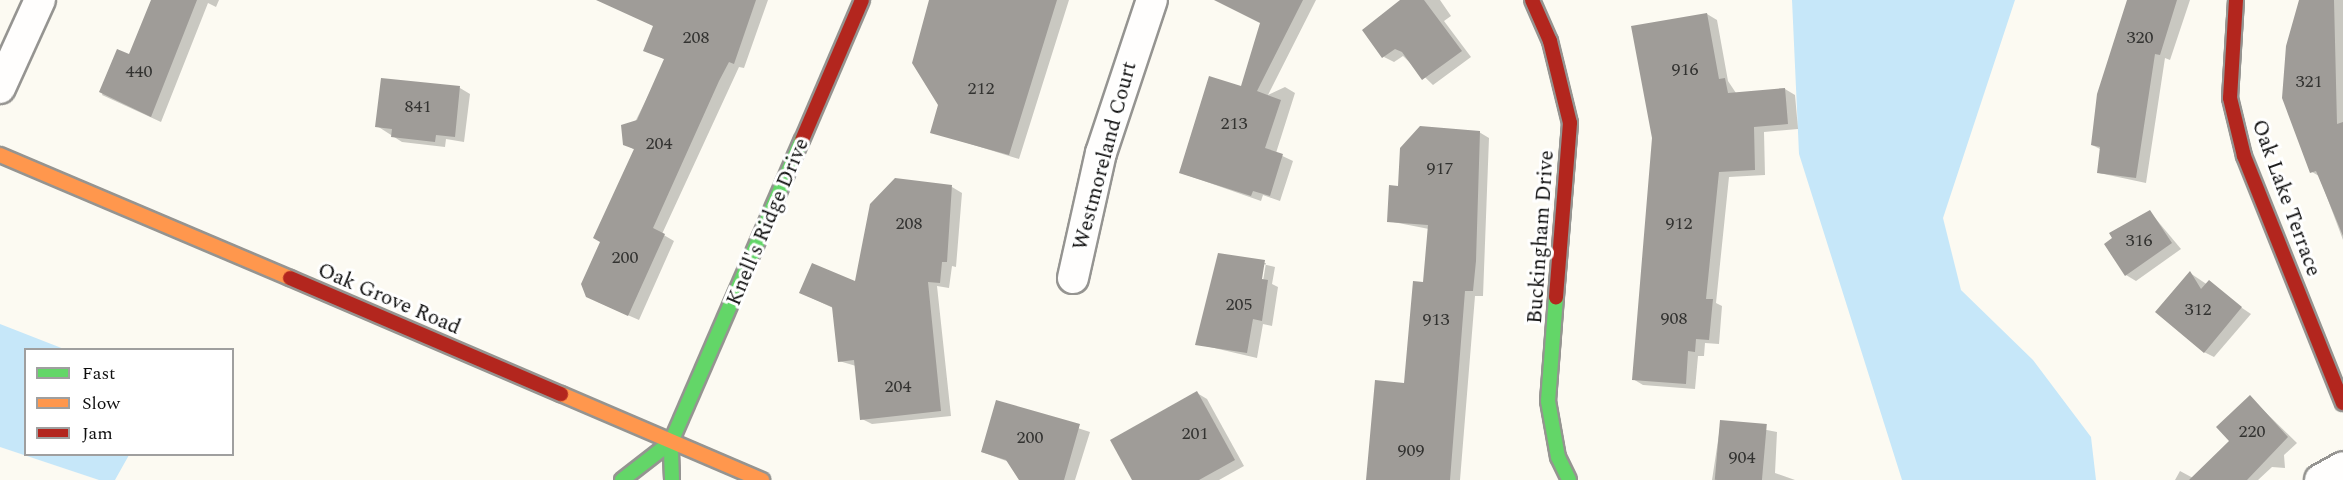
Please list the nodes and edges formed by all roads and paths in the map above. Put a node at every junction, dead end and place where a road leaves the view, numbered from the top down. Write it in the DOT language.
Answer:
graph roads {
  1 [pos="40,0"];
  2 [pos="862,0"];
  3 [pos="1152,0"];
  4 [pos="1532,0"];
  5 [pos="2236,0"];
  6 [pos="0,88"];
  7 [pos="0,155"];
  8 [pos="1073,278"];
  9 [pos="2343,403"];
  10 [pos="671,442"];
  11 [pos="2343,467"];
  12 [pos="622,480"];
  13 [pos="672,480"];
  14 [pos="762,480"];
  15 [pos="1569,480"];
  16 [pos="2320,480"];
  1 -- 6 [label="street"];
  2 -- 10 [label="street, Knell's Ridge Drive"];
  3 -- 8 [label="street, Westmoreland Court"];
  4 -- 15 [label="street, Buckingham Drive"];
  5 -- 9 [label="street, Oak Lake Terrace"];
  7 -- 10 [label="street, Oak Grove Road"];
  10 -- 12 [label="street"];
  10 -- 13 [label="street"];
  10 -- 14 [label="street, Oak Grove Road"];
  11 -- 16 [label="street"];
}
